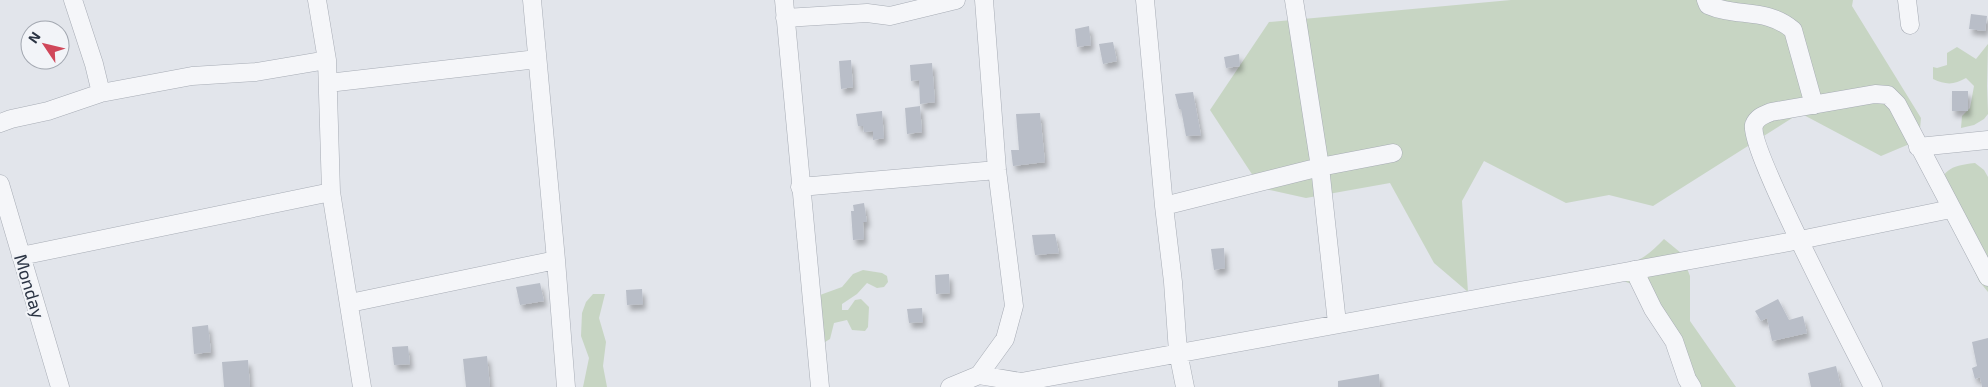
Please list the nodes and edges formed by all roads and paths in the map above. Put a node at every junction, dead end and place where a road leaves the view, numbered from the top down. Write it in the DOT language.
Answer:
graph roads {
  1 [pos="73,0"];
  2 [pos="317,0"];
  3 [pos="532,0"];
  4 [pos="784,0"];
  5 [pos="956,0"];
  6 [pos="984,0"];
  7 [pos="1145,0"];
  8 [pos="1294,0"];
  9 [pos="1706,0"];
  10 [pos="1907,0"];
  11 [pos="785,18"];
  12 [pos="1910,25"];
  13 [pos="537,59"];
  14 [pos="327,60"];
  15 [pos="328,83"];
  16 [pos="101,94"];
  17 [pos="1814,104"];
  18 [pos="0,124"];
  19 [pos="1988,140"];
  20 [pos="1918,147"];
  21 [pos="1393,153"];
  22 [pos="1320,167"];
  23 [pos="997,170"];
  24 [pos="0,184"];
  25 [pos="800,187"];
  26 [pos="331,192"];
  27 [pos="1164,206"];
  28 [pos="1950,209"];
  29 [pos="1800,240"];
  30 [pos="21,256"];
  31 [pos="556,260"];
  32 [pos="1634,270"];
  33 [pos="1988,277"];
  34 [pos="350,303"];
  35 [pos="1337,323"];
  36 [pos="1178,352"];
  37 [pos="980,375"];
  38 [pos="1022,384"];
  39 [pos="60,387"];
  40 [pos="362,387"];
  41 [pos="566,387"];
  42 [pos="820,387"];
  43 [pos="950,387"];
  44 [pos="1185,387"];
  45 [pos="1692,387"];
  46 [pos="1873,387"];
  1 -- 16 [label="street"];
  2 -- 14 [label="street"];
  3 -- 13 [label="street"];
  4 -- 11 [label="street"];
  5 -- 11 [label="street"];
  6 -- 23 [label="street"];
  7 -- 27 [label="street"];
  8 -- 22 [label="street"];
  9 -- 17 [label="street"];
  10 -- 12 [label="street"];
  11 -- 25 [label="street"];
  13 -- 15 [label="street"];
  13 -- 31 [label="street"];
  14 -- 15 [label="street"];
  14 -- 16 [label="street"];
  15 -- 26 [label="street"];
  16 -- 18 [label="street"];
  17 -- 20 [label="street"];
  17 -- 29 [label="street"];
  19 -- 20 [label="street"];
  20 -- 28 [label="street"];
  21 -- 22 [label="street"];
  22 -- 27 [label="street"];
  22 -- 35 [label="street"];
  23 -- 25 [label="street"];
  23 -- 37 [label="street"];
  24 -- 30 [label="street, Monday"];
  25 -- 42 [label="street"];
  26 -- 30 [label="street"];
  26 -- 34 [label="street"];
  27 -- 36 [label="street"];
  28 -- 29 [label="street"];
  28 -- 33 [label="street"];
  29 -- 32 [label="street"];
  29 -- 46 [label="street"];
  30 -- 39 [label="street, Monday"];
  31 -- 34 [label="street"];
  31 -- 41 [label="street"];
  32 -- 35 [label="street"];
  32 -- 45 [label="street"];
  34 -- 40 [label="street"];
  35 -- 36 [label="street"];
  36 -- 38 [label="street"];
  36 -- 44 [label="street"];
  37 -- 38 [label="street"];
  37 -- 43 [label="street"];
}
